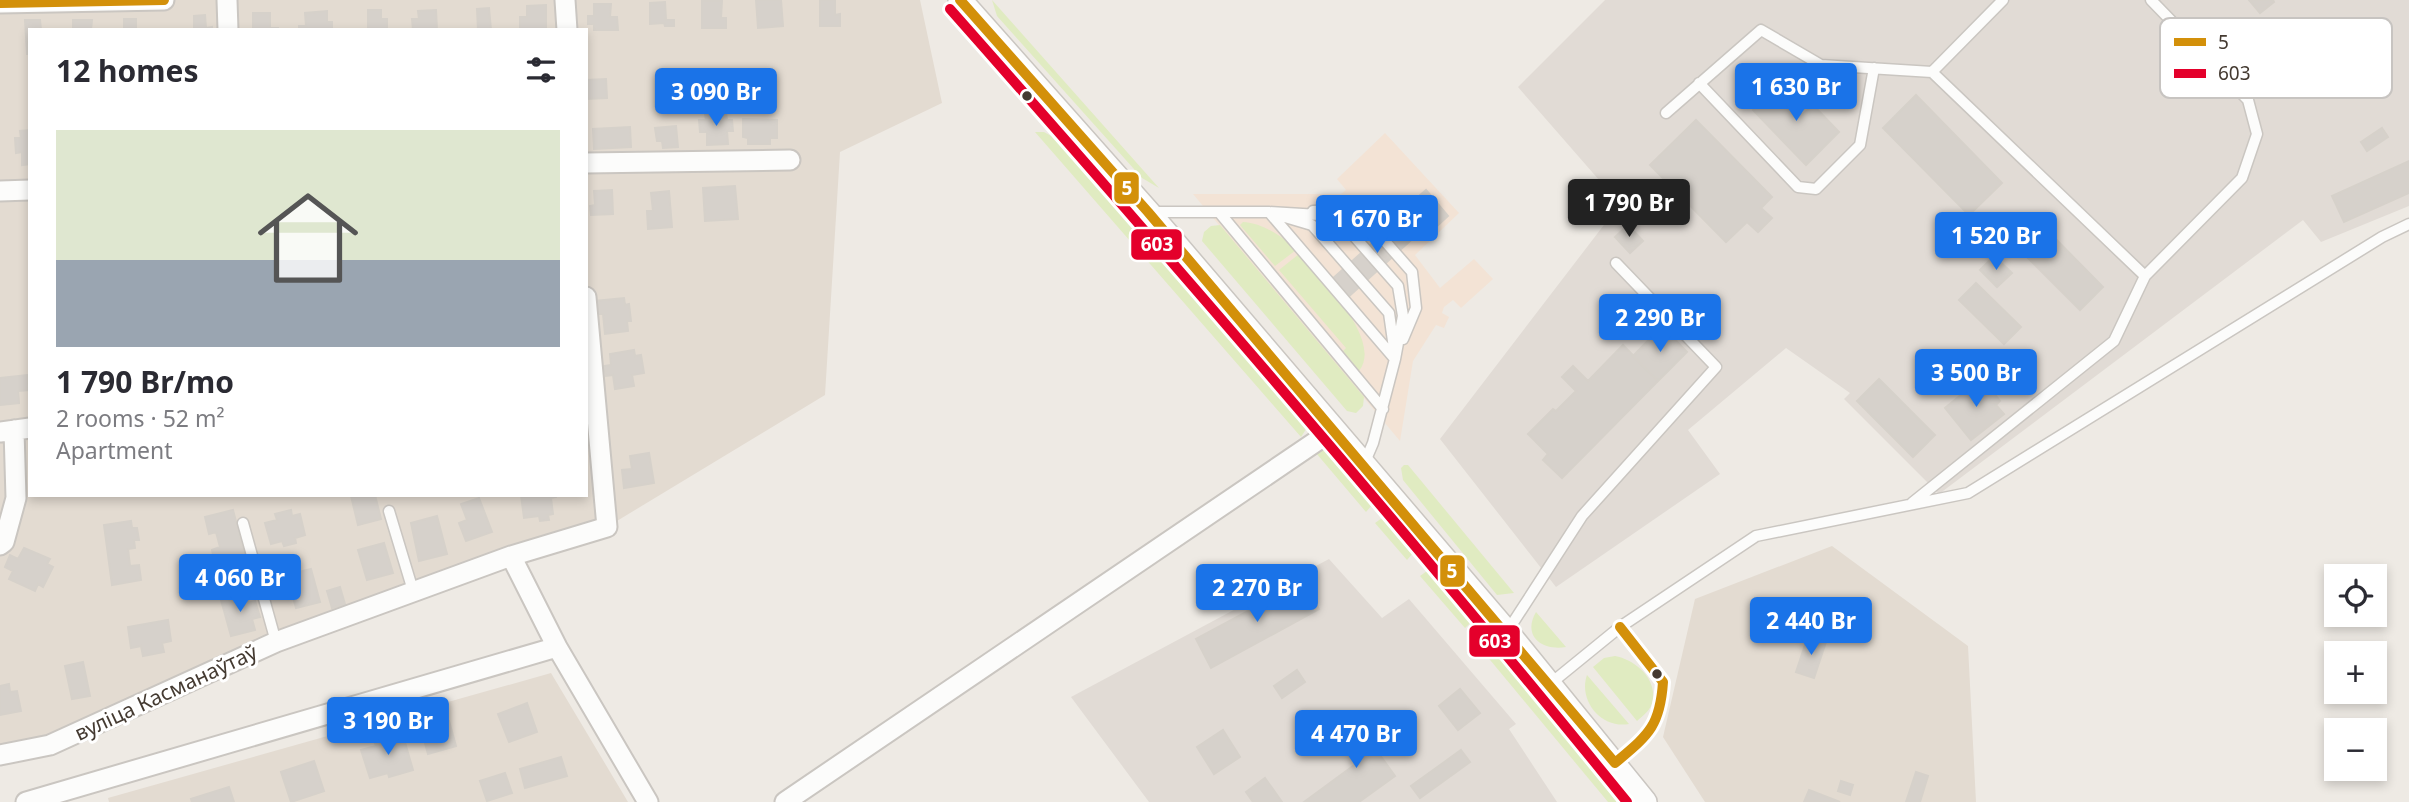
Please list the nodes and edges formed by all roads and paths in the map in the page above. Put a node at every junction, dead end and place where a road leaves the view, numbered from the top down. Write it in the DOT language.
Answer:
graph roads {
  1 [pos="164,0"];
  2 [pos="227,0"];
  3 [pos="565,0"];
  4 [pos="960,0"];
  5 [pos="2003,0"];
  6 [pos="2151,0"];
  7 [pos="0,3"];
  8 [pos="2168,18"];
  9 [pos="228,28"];
  10 [pos="567,28"];
  11 [pos="1874,68"];
  12 [pos="1932,72"];
  13 [pos="1699,83"];
  14 [pos="2246,98"];
  15 [pos="1666,113"];
  16 [pos="790,160"];
  17 [pos="588,163"];
  18 [pos="28,190"];
  19 [pos="0,191"];
  20 [pos="1148,212"];
  21 [pos="1219,212"];
  22 [pos="1269,212"];
  23 [pos="2409,224"];
  24 [pos="1616,263"];
  25 [pos="2145,276"];
  26 [pos="588,346"];
  27 [pos="1395,359"];
  28 [pos="589,370"];
  29 [pos="1382,409"];
  30 [pos="14,430"];
  31 [pos="1333,430"];
  32 [pos="1364,464"];
  33 [pos="1909,506"];
  34 [pos="388,511"];
  35 [pos="243,523"];
  36 [pos="0,545"];
  37 [pos="511,556"];
  38 [pos="411,584"];
  39 [pos="1620,626"];
  40 [pos="1507,632"];
  41 [pos="276,642"];
  42 [pos="557,647"];
  43 [pos="1550,685"];
  44 [pos="0,755"];
  45 [pos="1615,762"];
  46 [pos="90,794"];
  47 [pos="26,802"];
  48 [pos="648,802"];
  49 [pos="785,802"];
  50 [pos="1645,802"];
  1 -- 7 [label="street"];
  2 -- 9 [label="street"];
  3 -- 10 [label="street"];
  4 -- 20 [label="street"];
  5 -- 12 [label="lane"];
  6 -- 8 [label="lane"];
  11 -- 12 [label="lane"];
  11 -- 13 [label="lane"];
  11 -- 13 [label="lane"];
  12 -- 25 [label="lane"];
  13 -- 15 [label="lane"];
  14 -- 25 [label="lane"];
  16 -- 17 [label="street"];
  18 -- 19 [label="street"];
  20 -- 21 [label="lane"];
  20 -- 31 [label="street"];
  21 -- 22 [label="lane"];
  21 -- 29 [label="lane"];
  22 -- 27 [label="lane"];
  22 -- 27 [label="lane"];
  22 -- 27 [label="lane"];
  22 -- 27 [label="lane"];
  23 -- 33 [label="lane"];
  24 -- 40 [label="lane"];
  25 -- 33 [label="lane"];
  26 -- 28 [label="street"];
  27 -- 29 [label="lane"];
  28 -- 37 [label="street, вуліца Касманаўтаў"];
  29 -- 32 [label="lane"];
  30 -- 36 [label="street"];
  31 -- 32 [label="street"];
  31 -- 49 [label="street"];
  32 -- 40 [label="street"];
  33 -- 39 [label="lane"];
  34 -- 38 [label="lane"];
  35 -- 41 [label="lane"];
  37 -- 41 [label="street, вуліца Касманаўтаў"];
  37 -- 42 [label="street"];
  39 -- 43 [label="lane"];
  39 -- 45 [label="lane"];
  40 -- 43 [label="street"];
  41 -- 44 [label="street, вуліца Касманаўтаў"];
  42 -- 46 [label="street"];
  42 -- 48 [label="street"];
  43 -- 45 [label="street"];
  45 -- 50 [label="street"];
  46 -- 47 [label="street"];
}
